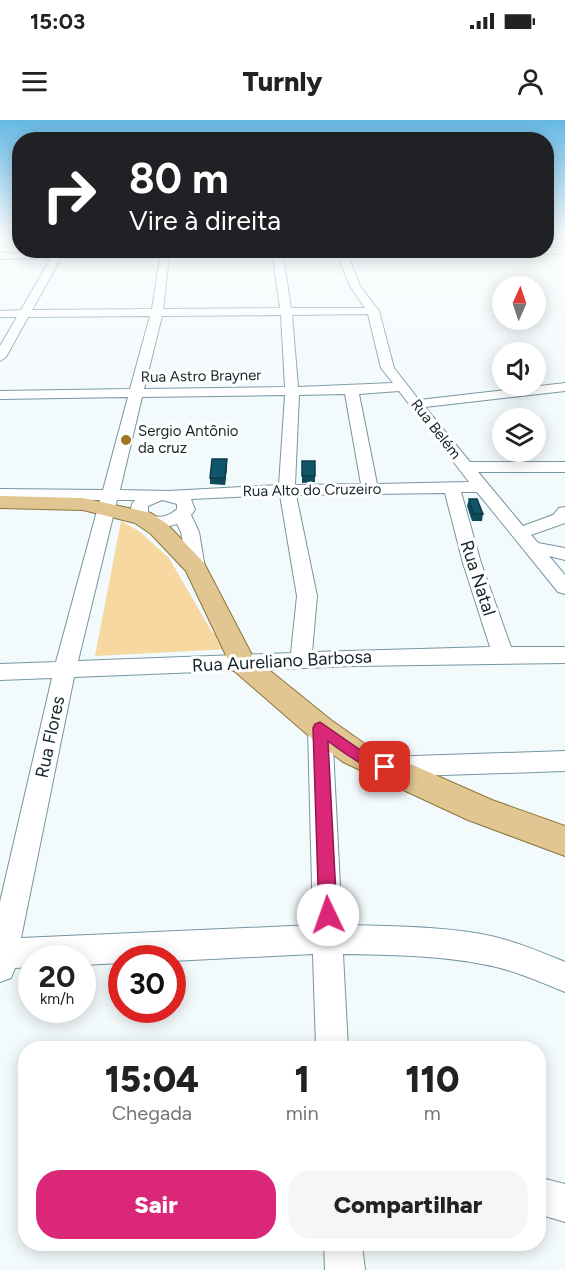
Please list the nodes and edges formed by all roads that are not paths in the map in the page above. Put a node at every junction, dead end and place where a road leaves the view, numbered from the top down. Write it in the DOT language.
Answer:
graph roads {
  1 [pos="38,291"];
  2 [pos="160,291"];
  3 [pos="283,291"];
  4 [pos="358,291"];
  5 [pos="286,311"];
  6 [pos="373,311"];
  7 [pos="157,312"];
  8 [pos="0,314"];
  9 [pos="25,314"];
  10 [pos="0,357"];
  11 [pos="403,387"];
  12 [pos="565,387"];
  13 [pos="351,390"];
  14 [pos="292,391"];
  15 [pos="135,393"];
  16 [pos="0,395"];
  17 [pos="417,404"];
  18 [pos="467,467"];
  19 [pos="562,472"];
  20 [pos="370,488"];
  21 [pos="0,494"];
  22 [pos="488,494"];
  23 [pos="167,495"];
  24 [pos="454,495"];
  25 [pos="288,497"];
  26 [pos="108,501"];
  27 [pos="0,502"];
  28 [pos="184,512"];
  29 [pos="565,512"];
  30 [pos="143,518"];
  31 [pos="525,540"];
  32 [pos="565,554"];
  33 [pos="196,568"];
  34 [pos="565,588"];
  35 [pos="503,654"];
  36 [pos="565,655"];
  37 [pos="301,658"];
  38 [pos="243,663"];
  39 [pos="65,670"];
  40 [pos="0,672"];
  41 [pos="320,728"];
  42 [pos="565,761"];
  43 [pos="385,767"];
  44 [pos="565,841"];
  45 [pos="329,939"];
  46 [pos="1,958"];
  47 [pos="565,977"];
  48 [pos="332,1041"];
  49 [pos="546,1197"];
  50 [pos="565,1203"];
  51 [pos="344,1251"];
  52 [pos="345,1270"];
  1 -- 9 [label="street"];
  2 -- 7 [label="street, Rua Flores"];
  3 -- 5 [label="street"];
  4 -- 6 [label="street, Rua Belém"];
  5 -- 6 [label="street"];
  5 -- 7 [label="street"];
  5 -- 14 [label="street"];
  6 -- 11 [label="street, Rua Belém"];
  7 -- 9 [label="street"];
  7 -- 15 [label="street, Rua Flores"];
  8 -- 9 [label="street"];
  9 -- 10 [label="street"];
  11 -- 13 [label="street, Rua Astro Brayner"];
  11 -- 17 [label="street, Rua Belém"];
  12 -- 17 [label="street"];
  13 -- 14 [label="street, Rua Astro Brayner"];
  13 -- 20 [label="street"];
  14 -- 15 [label="street, Rua Astro Brayner"];
  14 -- 25 [label="street"];
  15 -- 16 [label="street, Rua Astro Brayner"];
  15 -- 26 [label="street, Rua Flores"];
  17 -- 18 [label="street, Rua Belém"];
  18 -- 19 [label="street"];
  18 -- 22 [label="street, Rua Belém"];
  20 -- 24 [label="street, Rua Alto do Cruzeiro"];
  20 -- 25 [label="street, Rua Alto do Cruzeiro"];
  21 -- 26 [label="street, Rua Alto do Cruzeiro"];
  22 -- 24 [label="street"];
  22 -- 31 [label="street, Rua Belém"];
  23 -- 25 [label="street, Rua Alto do Cruzeiro"];
  23 -- 26 [label="street, Rua Alto do Cruzeiro"];
  23 -- 28 [label="street"];
  23 -- 30 [label="street"];
  24 -- 25 [label="street, Rua Alto do Cruzeiro"];
  24 -- 35 [label="street, Rua Natal"];
  25 -- 28 [label="street, Rua Alto do Cruzeiro"];
  25 -- 37 [label="street"];
  26 -- 27 [label="main road"];
  26 -- 30 [label="main road"];
  26 -- 39 [label="street, Rua Flores"];
  28 -- 30 [label="street, Rua Alto do Cruzeiro"];
  28 -- 33 [label="street"];
  29 -- 31 [label="street"];
  30 -- 33 [label="main road"];
  31 -- 32 [label="street"];
  31 -- 34 [label="street, Rua Belém"];
  33 -- 38 [label="main road"];
  35 -- 36 [label="street, Rua Aureliano Barbosa"];
  35 -- 37 [label="street, Rua Aureliano Barbosa"];
  37 -- 38 [label="street, Rua Aureliano Barbosa"];
  38 -- 39 [label="street, Rua Aureliano Barbosa"];
  38 -- 41 [label="main road"];
  39 -- 40 [label="street, Rua Aureliano Barbosa"];
  39 -- 46 [label="street, Rua Flores"];
  41 -- 43 [label="main road"];
  41 -- 45 [label="street"];
  42 -- 43 [label="street"];
  43 -- 44 [label="main road"];
  45 -- 46 [label="street"];
  45 -- 47 [label="street"];
  45 -- 48 [label="street"];
  49 -- 50 [label="street"];
  51 -- 52 [label="street"];
}
